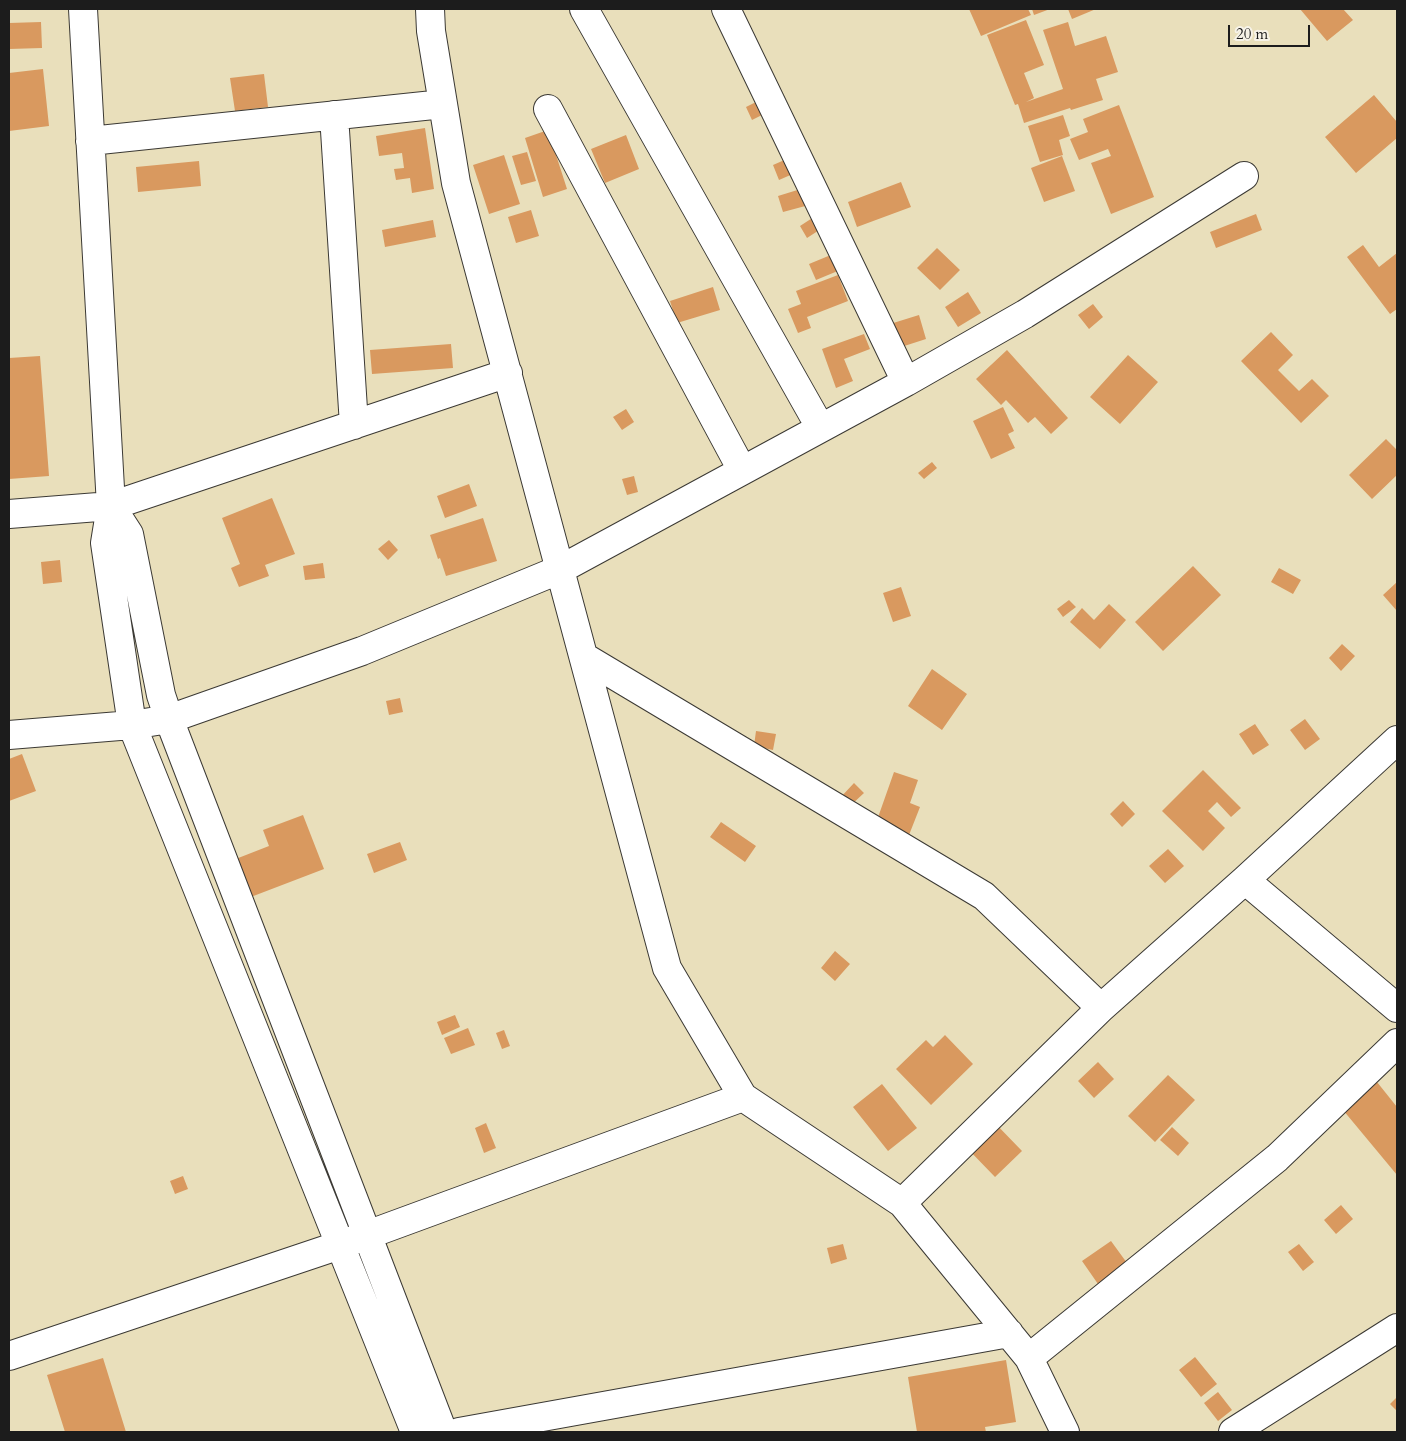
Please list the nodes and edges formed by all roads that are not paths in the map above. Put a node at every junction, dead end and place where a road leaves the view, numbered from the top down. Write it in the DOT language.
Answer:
graph roads {
  1 [pos="83,9"];
  2 [pos="430,9"];
  3 [pos="584,9"];
  4 [pos="726,9"];
  5 [pos="443,104"];
  6 [pos="548,109"];
  7 [pos="334,115"];
  8 [pos="90,141"];
  9 [pos="1244,176"];
  10 [pos="508,373"];
  11 [pos="906,382"];
  12 [pos="354,425"];
  13 [pos="820,427"];
  14 [pos="742,470"];
  15 [pos="111,506"];
  16 [pos="9,514"];
  17 [pos="561,569"];
  18 [pos="584,657"];
  19 [pos="169,719"];
  20 [pos="132,725"];
  21 [pos="9,735"];
  22 [pos="1397,740"];
  23 [pos="1245,880"];
  24 [pos="1101,1008"];
  25 [pos="1397,1008"];
  26 [pos="1397,1043"];
  27 [pos="743,1097"];
  28 [pos="902,1203"];
  29 [pos="367,1235"];
  30 [pos="340,1245"];
  31 [pos="1397,1328"];
  32 [pos="1009,1333"];
  33 [pos="9,1356"];
  34 [pos="1029,1358"];
  35 [pos="415,1432"];
  36 [pos="444,1432"];
  37 [pos="458,1432"];
  38 [pos="1066,1432"];
  39 [pos="1233,1432"];
  1 -- 8 [label="street"];
  2 -- 5 [label="street"];
  3 -- 13 [label="street"];
  4 -- 11 [label="street"];
  5 -- 7 [label="street"];
  5 -- 10 [label="street"];
  6 -- 14 [label="street"];
  7 -- 8 [label="street"];
  7 -- 12 [label="street"];
  8 -- 15 [label="street"];
  9 -- 11 [label="street"];
  10 -- 12 [label="street"];
  10 -- 17 [label="street"];
  11 -- 13 [label="street"];
  12 -- 15 [label="street"];
  13 -- 14 [label="street"];
  14 -- 17 [label="street"];
  15 -- 16 [label="street"];
  15 -- 19 [label="street"];
  15 -- 20 [label="street"];
  17 -- 18 [label="street"];
  17 -- 19 [label="street"];
  18 -- 24 [label="street"];
  18 -- 27 [label="street"];
  19 -- 20 [label="street"];
  19 -- 29 [label="street"];
  20 -- 21 [label="street"];
  20 -- 30 [label="street"];
  22 -- 23 [label="street"];
  23 -- 24 [label="street"];
  23 -- 25 [label="street"];
  24 -- 28 [label="street"];
  26 -- 34 [label="street"];
  27 -- 28 [label="street"];
  27 -- 29 [label="street"];
  28 -- 32 [label="street"];
  29 -- 30 [label="street"];
  29 -- 36 [label="street"];
  30 -- 33 [label="street"];
  30 -- 35 [label="street"];
  31 -- 39 [label="street"];
  32 -- 34 [label="street"];
  32 -- 37 [label="street"];
  34 -- 38 [label="street"];
}
